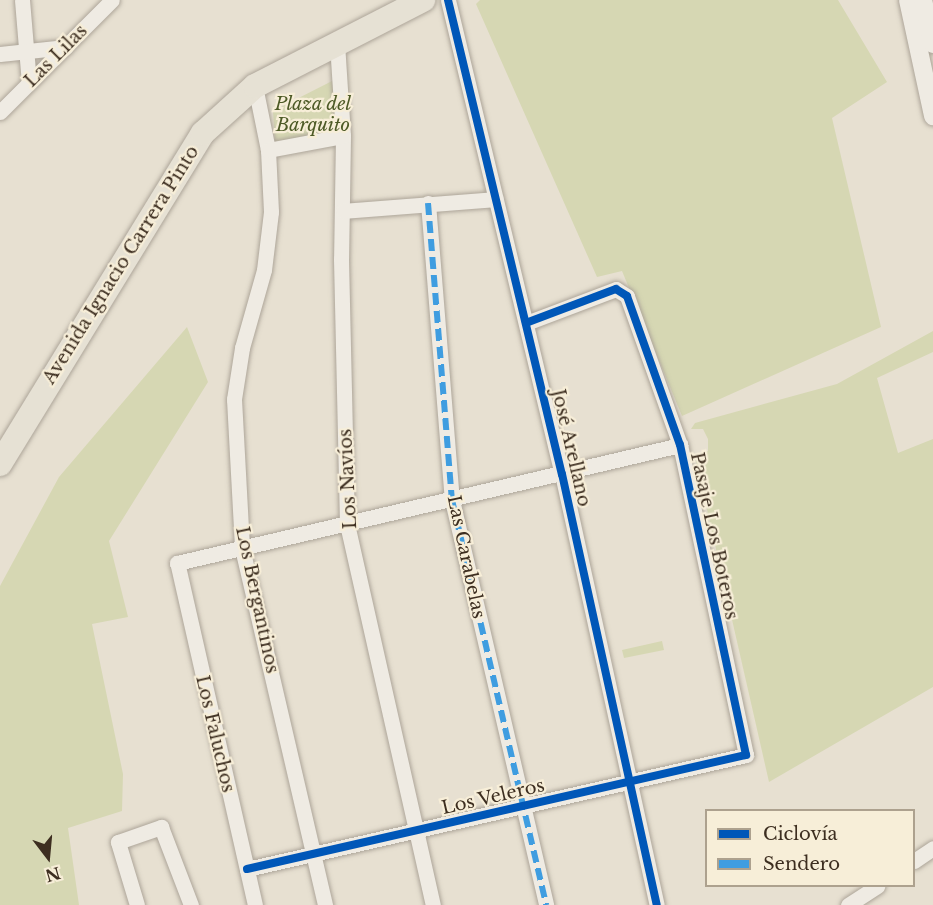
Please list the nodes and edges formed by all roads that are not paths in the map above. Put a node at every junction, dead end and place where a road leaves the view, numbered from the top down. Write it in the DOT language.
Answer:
graph roads {
  1 [pos="22,0"];
  2 [pos="112,0"];
  3 [pos="423,0"];
  4 [pos="448,0"];
  5 [pos="908,0"];
  6 [pos="923,0"];
  7 [pos="337,43"];
  8 [pos="933,44"];
  9 [pos="66,47"];
  10 [pos="27,51"];
  11 [pos="0,54"];
  12 [pos="29,83"];
  13 [pos="255,86"];
  14 [pos="0,112"];
  15 [pos="933,116"];
  16 [pos="344,135"];
  17 [pos="268,150"];
  18 [pos="496,199"];
  19 [pos="428,203"];
  20 [pos="343,211"];
  21 [pos="526,323"];
  22 [pos="10,433"];
  23 [pos="680,446"];
  24 [pos="0,464"];
  25 [pos="562,474"];
  26 [pos="452,500"];
  27 [pos="347,524"];
  28 [pos="242,548"];
  29 [pos="746,755"];
  30 [pos="628,782"];
  31 [pos="521,805"];
  32 [pos="416,830"];
  33 [pos="933,848"];
  34 [pos="314,853"];
  35 [pos="915,860"];
  36 [pos="247,869"];
  37 [pos="874,887"];
  38 [pos="137,905"];
  39 [pos="191,905"];
  40 [pos="255,905"];
  41 [pos="325,905"];
  42 [pos="433,905"];
  43 [pos="546,905"];
  44 [pos="657,905"];
  45 [pos="848,905"];
  1 -- 10 [label="street"];
  2 -- 9 [label="street, Las Lilas"];
  3 -- 7 [label="main road, Avenida Ignacio Carrera Pinto"];
  4 -- 18 [label="street, José Arellano"];
  5 -- 15 [label="street"];
  6 -- 8 [label="street"];
  7 -- 13 [label="main road, Avenida Ignacio Carrera Pinto"];
  7 -- 16 [label="street, Los Navíos"];
  9 -- 10 [label="street"];
  9 -- 12 [label="street, Las Lilas"];
  10 -- 11 [label="street"];
  10 -- 12 [label="street"];
  12 -- 14 [label="street, Las Lilas"];
  13 -- 17 [label="street, Los Bergantinos"];
  13 -- 22 [label="main road, Avenida Ignacio Carrera Pinto"];
  16 -- 17 [label="street"];
  16 -- 20 [label="street, Los Navíos"];
  17 -- 28 [label="street, Los Bergantinos"];
  18 -- 19 [label="street"];
  18 -- 21 [label="street, José Arellano"];
  19 -- 20 [label="street"];
  19 -- 26 [label="street, Las Carabelas"];
  20 -- 27 [label="street, Los Navíos"];
  21 -- 23 [label="street, Pasaje Los Boteros"];
  21 -- 25 [label="street, José Arellano"];
  22 -- 24 [label="main road, Avenida Ignacio Carrera Pinto"];
  23 -- 25 [label="street"];
  23 -- 29 [label="street, Pasaje Los Boteros"];
  25 -- 26 [label="street"];
  25 -- 30 [label="street, José Arellano"];
  26 -- 27 [label="street"];
  26 -- 31 [label="street, Las Carabelas"];
  27 -- 28 [label="street"];
  27 -- 32 [label="street, Los Navíos"];
  28 -- 34 [label="street, Los Bergantinos"];
  28 -- 36 [label="street, Los Faluchos"];
  29 -- 30 [label="street, Los Veleros"];
  30 -- 31 [label="street, Los Veleros"];
  30 -- 44 [label="street, José Arellano"];
  31 -- 32 [label="street, Los Veleros"];
  31 -- 43 [label="street, Las Carabelas"];
  32 -- 34 [label="street, Los Veleros"];
  32 -- 42 [label="street, Los Navíos"];
  33 -- 35 [label="street"];
  34 -- 36 [label="street, Los Veleros"];
  34 -- 41 [label="street, Los Bergantinos"];
  36 -- 40 [label="street, Los Faluchos"];
  37 -- 45 [label="street"];
  38 -- 39 [label="street"];
}
